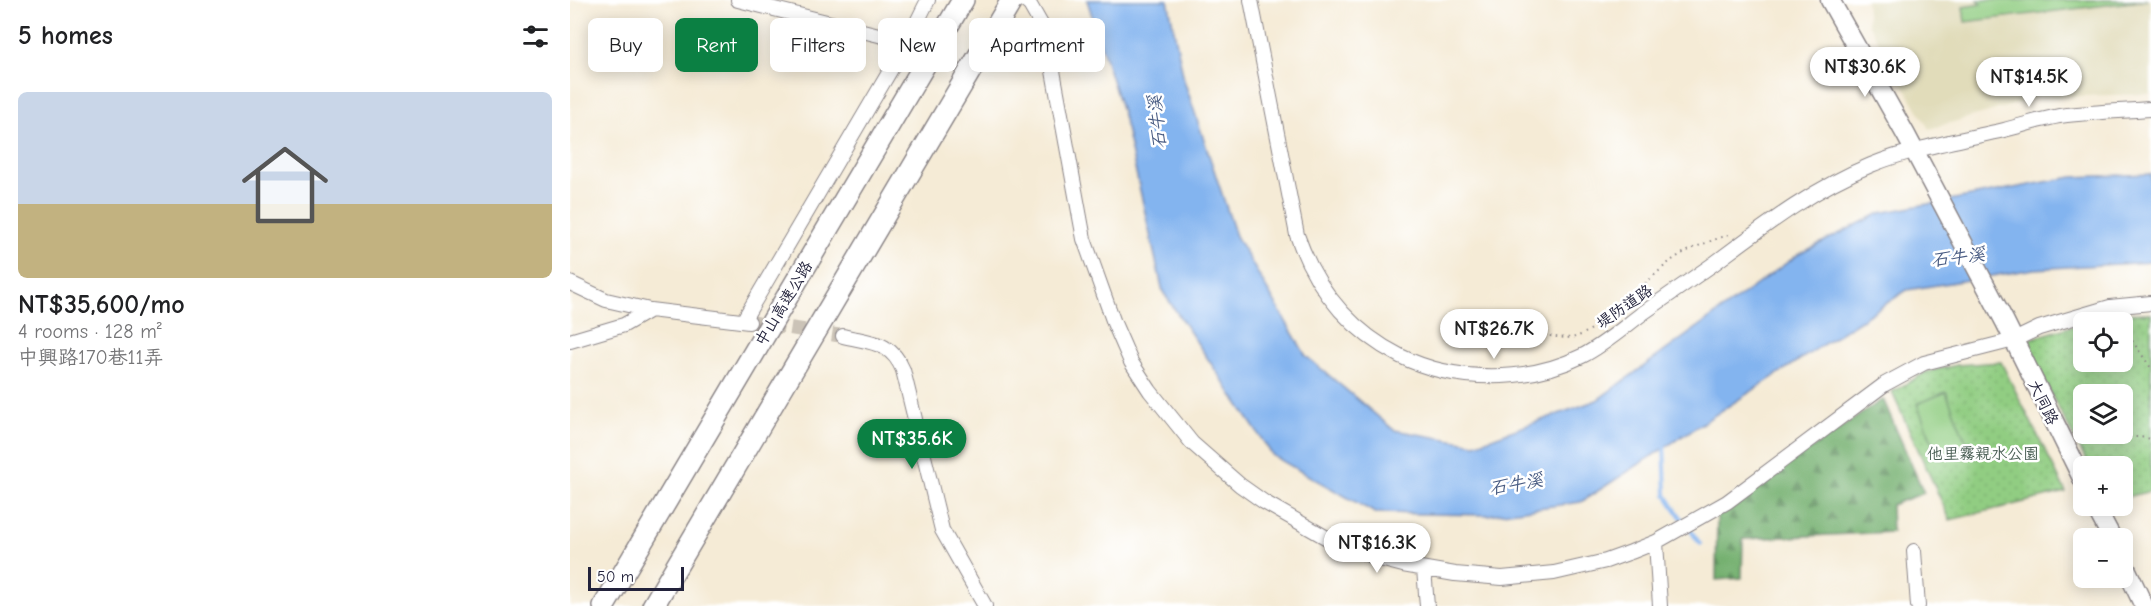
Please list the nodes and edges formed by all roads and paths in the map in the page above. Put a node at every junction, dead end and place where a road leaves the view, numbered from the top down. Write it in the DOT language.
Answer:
graph roads {
  1 [pos="738,0"];
  2 [pos="928,0"];
  3 [pos="963,0"];
  4 [pos="1024,0"];
  5 [pos="1251,0"];
  6 [pos="1830,0"];
  7 [pos="1008,7"];
  8 [pos="919,18"];
  9 [pos="878,35"];
  10 [pos="890,72"];
  11 [pos="2151,109"];
  12 [pos="1915,151"];
  13 [pos="1738,232"];
  14 [pos="570,283"];
  15 [pos="2151,303"];
  16 [pos="650,310"];
  17 [pos="1505,319"];
  18 [pos="843,336"];
  19 [pos="2017,339"];
  20 [pos="570,341"];
  21 [pos="2133,342"];
  22 [pos="2151,368"];
  23 [pos="2133,436"];
  24 [pos="2151,439"];
  25 [pos="2073,459"];
  26 [pos="1656,542"];
  27 [pos="1914,552"];
  28 [pos="1424,569"];
  29 [pos="2133,583"];
  30 [pos="604,606"];
  31 [pos="653,606"];
  32 [pos="985,606"];
  33 [pos="1427,606"];
  34 [pos="1660,606"];
  35 [pos="1918,606"];
  36 [pos="2144,606"];
  1 -- 9 [label="street"];
  2 -- 8 [label="street"];
  3 -- 30 [label="highway, 中山高速公路"];
  4 -- 28 [label="street"];
  5 -- 12 [label="street, 堤防道路"];
  6 -- 12 [label="main road"];
  7 -- 31 [label="highway"];
  10 -- 16 [label="street"];
  11 -- 12 [label="street, 堤防道路"];
  12 -- 19 [label="main road, 大同路"];
  13 -- 17 [label="path"];
  14 -- 16 [label="street"];
  15 -- 19 [label="street"];
  16 -- 20 [label="street"];
  18 -- 32 [label="street"];
  19 -- 25 [label="main road, 大同路"];
  19 -- 26 [label="street"];
  21 -- 22 [label="path"];
  23 -- 24 [label="path"];
  26 -- 28 [label="street"];
  26 -- 34 [label="street"];
  27 -- 35 [label="street"];
  28 -- 33 [label="street"];
  29 -- 36 [label="main road"];
}
